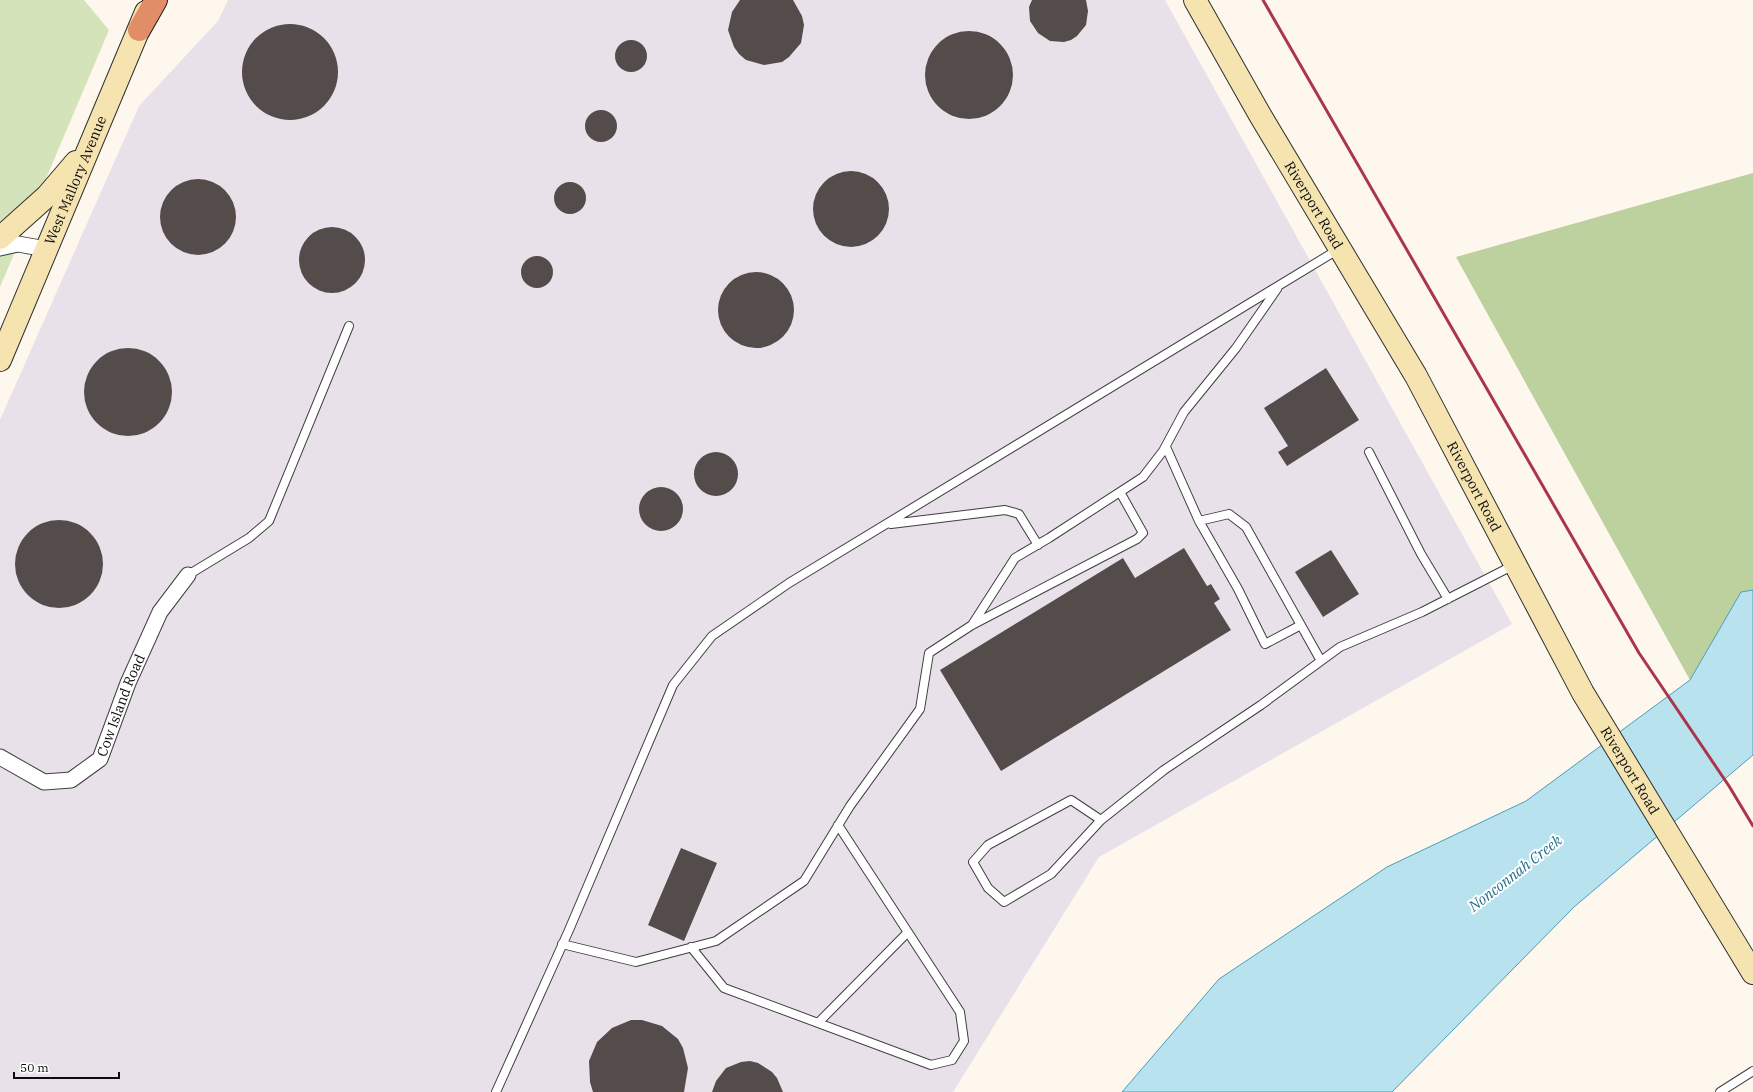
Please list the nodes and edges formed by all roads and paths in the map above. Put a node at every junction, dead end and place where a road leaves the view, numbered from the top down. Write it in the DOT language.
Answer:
graph roads {
  1 [pos="141,0"];
  2 [pos="151,0"];
  3 [pos="156,0"];
  4 [pos="1195,0"];
  5 [pos="139,30"];
  6 [pos="89,148"];
  7 [pos="0,238"];
  8 [pos="0,248"];
  9 [pos="1340,248"];
  10 [pos="46,249"];
  11 [pos="1279,286"];
  12 [pos="349,326"];
  13 [pos="0,360"];
  14 [pos="1166,447"];
  15 [pos="1369,452"];
  16 [pos="1120,492"];
  17 [pos="1199,521"];
  18 [pos="886,525"];
  19 [pos="1038,545"];
  20 [pos="1515,564"];
  21 [pos="188,575"];
  22 [pos="1448,599"];
  23 [pos="972,625"];
  24 [pos="1301,625"];
  25 [pos="1321,660"];
  26 [pos="0,757"];
  27 [pos="1101,820"];
  28 [pos="838,825"];
  29 [pos="908,932"];
  30 [pos="562,944"];
  31 [pos="691,947"];
  32 [pos="1753,973"];
  33 [pos="818,1023"];
  34 [pos="1753,1070"];
  35 [pos="496,1092"];
  36 [pos="1720,1092"];
  1 -- 5 [label="highway"];
  2 -- 5 [label="main road, West Mallory Avenue"];
  3 -- 5 [label="highway"];
  4 -- 9 [label="main road, Riverport Road"];
  5 -- 6 [label="main road, West Mallory Avenue"];
  6 -- 7 [label="main road"];
  6 -- 10 [label="main road, West Mallory Avenue"];
  8 -- 10 [label="street"];
  9 -- 11 [label="lane"];
  9 -- 20 [label="main road, Riverport Road"];
  10 -- 13 [label="main road, West Mallory Avenue"];
  11 -- 14 [label="lane"];
  11 -- 18 [label="lane"];
  12 -- 21 [label="lane"];
  14 -- 16 [label="lane"];
  14 -- 17 [label="lane"];
  15 -- 22 [label="lane"];
  16 -- 19 [label="lane"];
  16 -- 23 [label="lane"];
  17 -- 24 [label="lane"];
  17 -- 24 [label="lane"];
  18 -- 19 [label="lane"];
  18 -- 30 [label="lane"];
  19 -- 23 [label="lane"];
  20 -- 22 [label="lane"];
  20 -- 32 [label="main road, Riverport Road"];
  21 -- 26 [label="street, Cow Island Road"];
  22 -- 25 [label="lane"];
  23 -- 28 [label="lane"];
  24 -- 25 [label="lane"];
  25 -- 27 [label="lane"];
  27 -- 27 [label="lane"];
  28 -- 29 [label="lane"];
  28 -- 31 [label="lane"];
  29 -- 33 [label="lane"];
  29 -- 33 [label="lane"];
  30 -- 31 [label="lane"];
  30 -- 35 [label="lane"];
  31 -- 33 [label="lane"];
  34 -- 36 [label="lane"];
}
